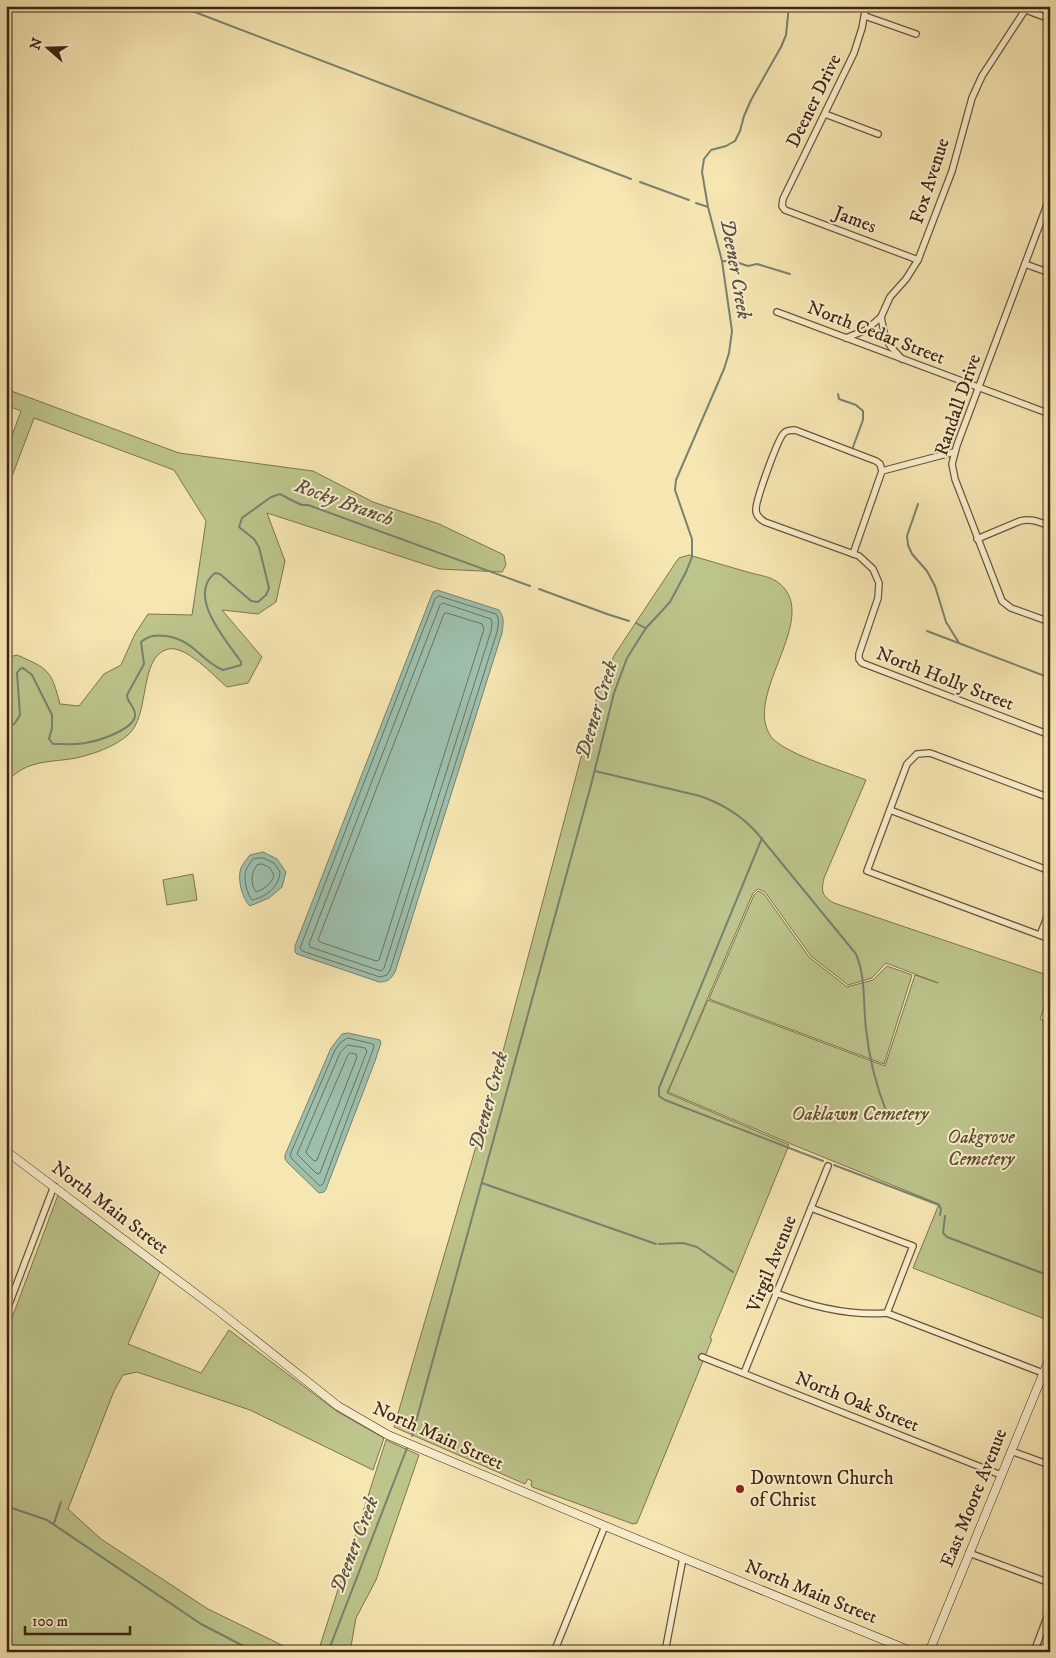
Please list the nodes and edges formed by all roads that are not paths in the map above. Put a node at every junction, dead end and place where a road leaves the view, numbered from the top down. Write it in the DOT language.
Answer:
graph roads {
  1 [pos="866,6"];
  2 [pos="1015,6"];
  3 [pos="1025,10"];
  4 [pos="865,16"];
  5 [pos="1050,19"];
  6 [pos="916,34"];
  7 [pos="825,114"];
  8 [pos="878,134"];
  9 [pos="1050,198"];
  10 [pos="782,206"];
  11 [pos="918,260"];
  12 [pos="1025,264"];
  13 [pos="1050,273"];
  14 [pos="777,312"];
  15 [pos="881,318"];
  16 [pos="846,338"];
  17 [pos="902,359"];
  18 [pos="978,387"];
  19 [pos="1050,414"];
  20 [pos="954,452"];
  21 [pos="882,471"];
  22 [pos="1050,526"];
  23 [pos="977,539"];
  24 [pos="853,554"];
  25 [pos="1050,622"];
  26 [pos="1050,735"];
  27 [pos="1050,798"];
  28 [pos="890,810"];
  29 [pos="1050,871"];
  30 [pos="1050,910"];
  31 [pos="1040,935"];
  32 [pos="1050,939"];
  33 [pos="6,1150"];
  34 [pos="828,1166"];
  35 [pos="54,1186"];
  36 [pos="811,1208"];
  37 [pos="776,1293"];
  38 [pos="6,1312"];
  39 [pos="887,1313"];
  40 [pos="702,1357"];
  41 [pos="1050,1357"];
  42 [pos="744,1373"];
  43 [pos="1043,1373"];
  44 [pos="1011,1451"];
  45 [pos="1050,1465"];
  46 [pos="1001,1475"];
  47 [pos="605,1526"];
  48 [pos="969,1553"];
  49 [pos="683,1558"];
  50 [pos="1050,1583"];
  51 [pos="1050,1609"];
  52 [pos="555,1651"];
  53 [pos="665,1652"];
  54 [pos="914,1652"];
  55 [pos="928,1652"];
  56 [pos="1034,1652"];
  1 -- 4 [label="street, Deener Drive"];
  2 -- 3 [label="street"];
  3 -- 5 [label="street"];
  3 -- 11 [label="street, Fox Avenue"];
  4 -- 6 [label="street"];
  4 -- 7 [label="street, Deener Drive"];
  7 -- 8 [label="street"];
  7 -- 10 [label="street, Deener Drive"];
  9 -- 12 [label="street, Randall Drive"];
  10 -- 11 [label="street, James"];
  11 -- 15 [label="street, Fox Avenue"];
  12 -- 13 [label="street"];
  12 -- 18 [label="street, Randall Drive"];
  14 -- 16 [label="street, North Cedar Street"];
  15 -- 16 [label="street"];
  15 -- 17 [label="street"];
  16 -- 17 [label="street, North Cedar Street"];
  17 -- 18 [label="street, North Cedar Street"];
  18 -- 19 [label="street, North Cedar Street"];
  18 -- 20 [label="street, Randall Drive"];
  20 -- 21 [label="street"];
  20 -- 23 [label="street, Randall Drive"];
  21 -- 24 [label="street"];
  21 -- 24 [label="street"];
  22 -- 23 [label="street"];
  23 -- 25 [label="street, Randall Drive"];
  24 -- 26 [label="street, North Holly Street"];
  27 -- 28 [label="street"];
  28 -- 29 [label="street"];
  28 -- 31 [label="street"];
  30 -- 31 [label="street"];
  31 -- 32 [label="street"];
  33 -- 35 [label="street, North Main Street"];
  34 -- 36 [label="street, Virgil Avenue"];
  35 -- 38 [label="street"];
  35 -- 47 [label="street, North Main Street"];
  36 -- 37 [label="street, Virgil Avenue"];
  36 -- 39 [label="street"];
  37 -- 39 [label="street"];
  37 -- 42 [label="street, Virgil Avenue"];
  39 -- 43 [label="street"];
  40 -- 42 [label="street, North Oak Street"];
  41 -- 43 [label="street, East Moore Avenue"];
  42 -- 46 [label="street, North Oak Street"];
  43 -- 44 [label="street, East Moore Avenue"];
  44 -- 45 [label="street"];
  44 -- 46 [label="street, East Moore Avenue"];
  46 -- 48 [label="street, East Moore Avenue"];
  47 -- 49 [label="street, North Main Street"];
  47 -- 52 [label="street"];
  48 -- 50 [label="street"];
  48 -- 55 [label="street, East Moore Avenue"];
  49 -- 53 [label="street"];
  49 -- 54 [label="street, North Main Street"];
  51 -- 56 [label="street"];
}
